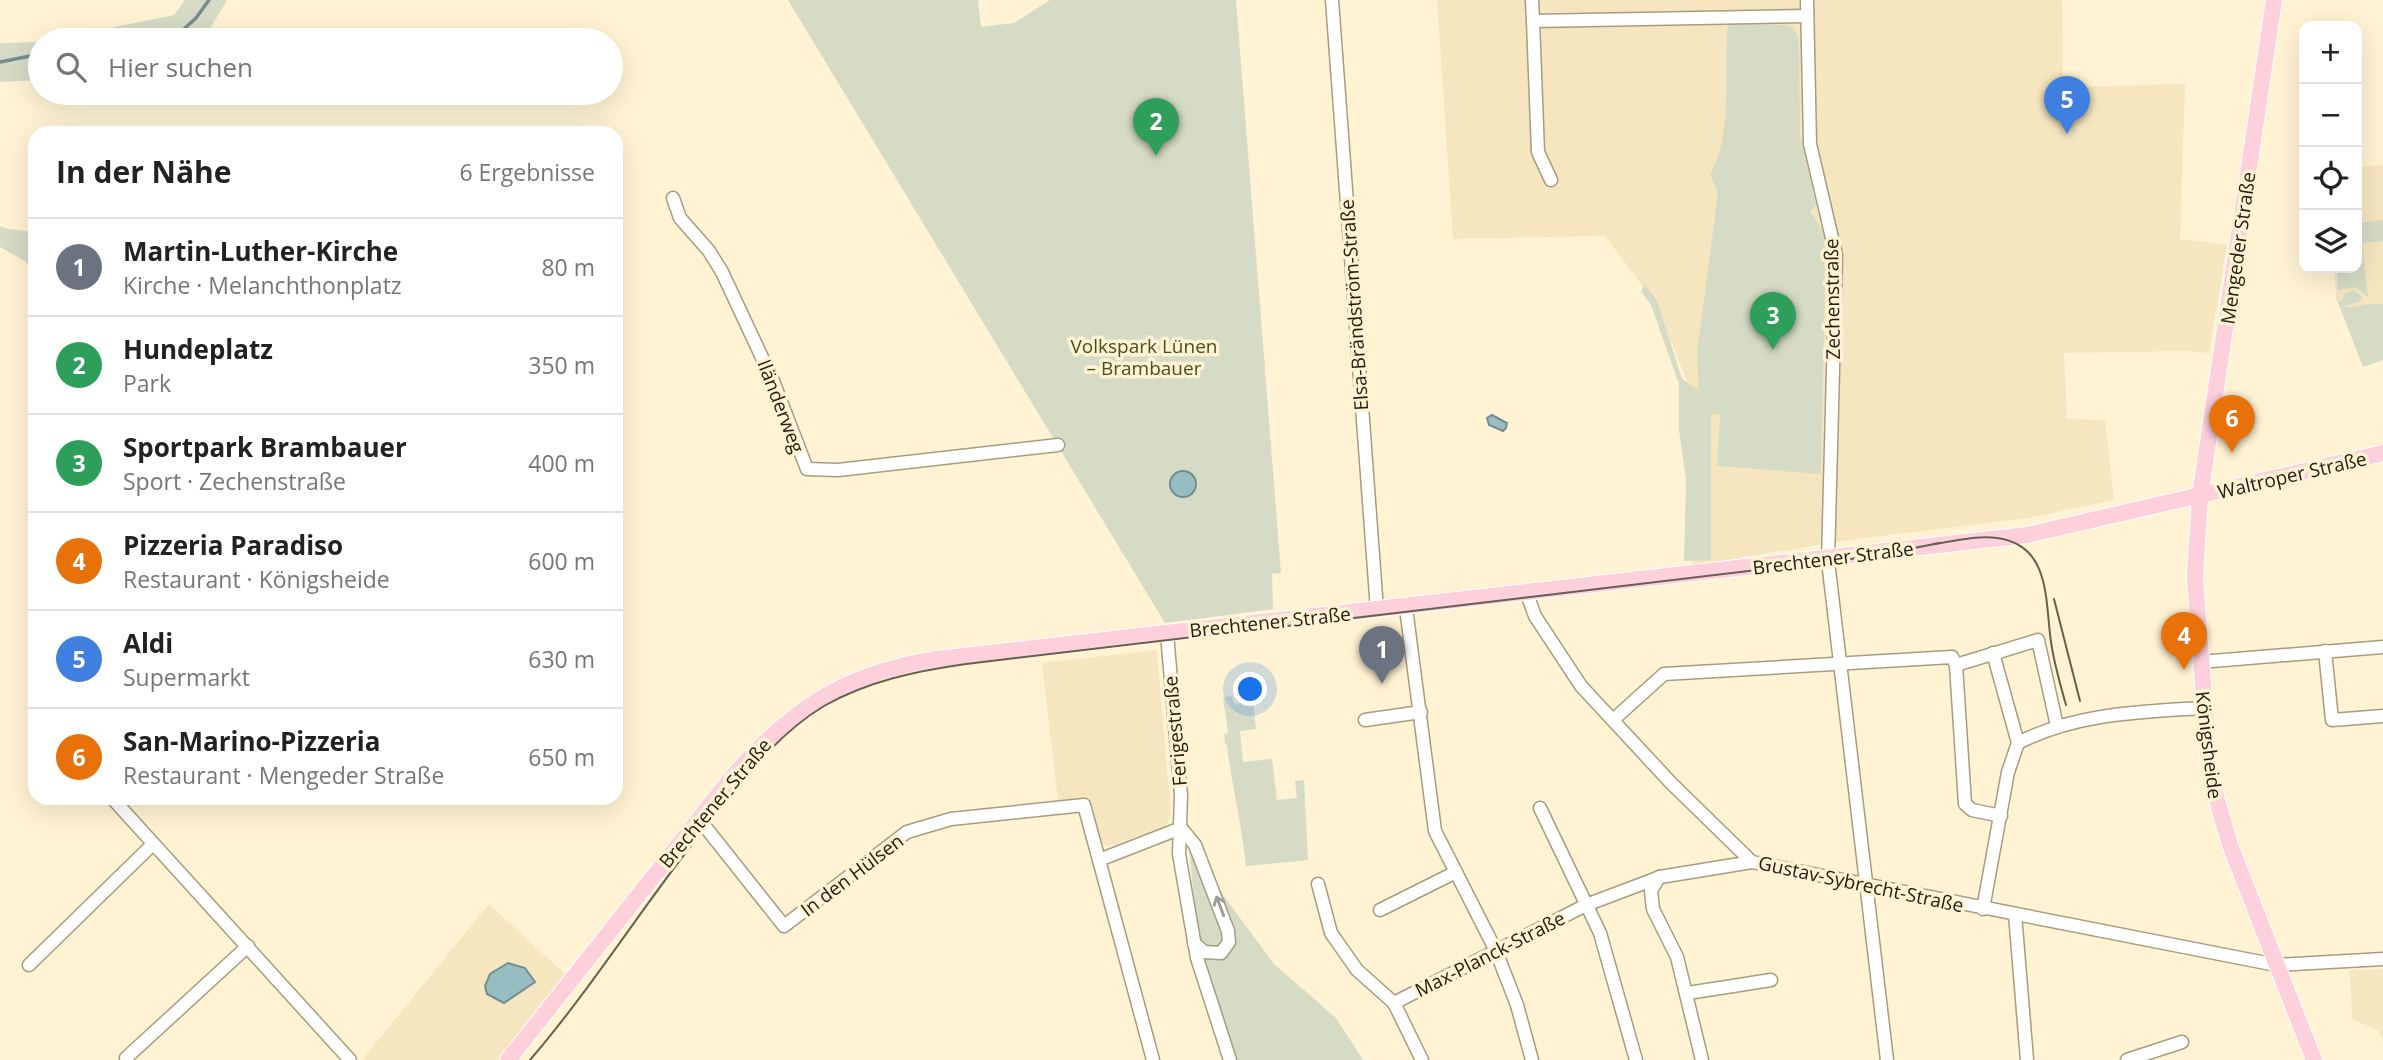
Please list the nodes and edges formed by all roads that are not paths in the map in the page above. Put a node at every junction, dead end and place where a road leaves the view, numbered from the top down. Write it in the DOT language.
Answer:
graph roads {
  1 [pos="1332,0"];
  2 [pos="1532,0"];
  3 [pos="1807,0"];
  4 [pos="2274,0"];
  5 [pos="1807,16"];
  6 [pos="1533,21"];
  7 [pos="1551,180"];
  8 [pos="673,198"];
  9 [pos="1058,445"];
  10 [pos="2383,453"];
  11 [pos="2200,496"];
  12 [pos="1828,559"];
  13 [pos="1527,594"];
  14 [pos="1406,608"];
  15 [pos="1377,610"];
  16 [pos="1167,634"];
  17 [pos="2383,647"];
  18 [pos="2325,651"];
  19 [pos="1993,653"];
  20 [pos="1954,661"];
  21 [pos="2200,662"];
  22 [pos="1839,663"];
  23 [pos="2203,708"];
  24 [pos="1421,712"];
  25 [pos="2383,716"];
  26 [pos="1365,720"];
  27 [pos="1613,720"];
  28 [pos="2057,726"];
  29 [pos="2018,743"];
  30 [pos="118,805"];
  31 [pos="1540,808"];
  32 [pos="2001,816"];
  33 [pos="699,819"];
  34 [pos="1181,828"];
  35 [pos="153,844"];
  36 [pos="1099,860"];
  37 [pos="1752,862"];
  38 [pos="1456,872"];
  39 [pos="1660,877"];
  40 [pos="1864,883"];
  41 [pos="1318,884"];
  42 [pos="1586,905"];
  43 [pos="1983,909"];
  44 [pos="1380,910"];
  45 [pos="2015,915"];
  46 [pos="1194,943"];
  47 [pos="248,946"];
  48 [pos="1496,951"];
  49 [pos="2383,959"];
  50 [pos="29,965"];
  51 [pos="2276,965"];
  52 [pos="1771,980"];
  53 [pos="1688,993"];
  54 [pos="1394,1003"];
  55 [pos="2182,1042"];
  56 [pos="126,1058"];
  57 [pos="350,1060"];
  58 [pos="508,1060"];
  59 [pos="1153,1060"];
  60 [pos="1230,1060"];
  61 [pos="1422,1060"];
  62 [pos="1532,1060"];
  63 [pos="1636,1060"];
  64 [pos="1702,1060"];
  65 [pos="1887,1060"];
  66 [pos="2027,1060"];
  67 [pos="2127,1060"];
  68 [pos="2314,1060"];
  1 -- 15 [label="street, Elsa-Brändström-Straße"];
  2 -- 6 [label="street"];
  3 -- 5 [label="street, Zechenstraße"];
  4 -- 11 [label="main road, Mengeder Straße"];
  5 -- 6 [label="street"];
  5 -- 12 [label="street, Zechenstraße"];
  6 -- 7 [label="street"];
  8 -- 9 [label="street, Iländerweg"];
  10 -- 11 [label="main road, Waltroper Straße"];
  11 -- 12 [label="main road, Brechtener Straße"];
  11 -- 21 [label="main road, Königsheide"];
  12 -- 13 [label="main road, Brechtener Straße"];
  12 -- 22 [label="street, Zechenstraße"];
  13 -- 14 [label="main road, Brechtener Straße"];
  13 -- 27 [label="street, Gustav-Sybrecht-Straße"];
  14 -- 15 [label="main road, Brechtener Straße"];
  14 -- 24 [label="street"];
  15 -- 16 [label="main road, Brechtener Straße"];
  16 -- 33 [label="main road, Brechtener Straße"];
  16 -- 34 [label="street, Ferigestraße"];
  17 -- 18 [label="street"];
  18 -- 21 [label="street"];
  18 -- 25 [label="street"];
  19 -- 20 [label="street"];
  19 -- 28 [label="street"];
  19 -- 29 [label="street"];
  20 -- 22 [label="street"];
  20 -- 32 [label="street"];
  21 -- 23 [label="main road, Königsheide"];
  22 -- 27 [label="street"];
  22 -- 40 [label="street, Zechenstraße"];
  23 -- 28 [label="street"];
  23 -- 51 [label="main road, Königsheide"];
  24 -- 26 [label="street"];
  24 -- 38 [label="street"];
  27 -- 37 [label="street, Gustav-Sybrecht-Straße"];
  28 -- 29 [label="street"];
  29 -- 32 [label="street"];
  30 -- 35 [label="street"];
  31 -- 42 [label="street, Max-Planck-Straße"];
  32 -- 43 [label="street"];
  33 -- 36 [label="street, In den Hülsen"];
  33 -- 58 [label="main road, Brechtener Straße"];
  34 -- 36 [label="street"];
  34 -- 46 [label="street, Ferigestraße"];
  46 -- 34 [label="street, Ferigestraße, one-way"];
  35 -- 47 [label="street"];
  35 -- 50 [label="street"];
  36 -- 59 [label="street, In den Hülsen"];
  37 -- 39 [label="street, Max-Planck-Straße"];
  37 -- 40 [label="street, Gustav-Sybrecht-Straße"];
  38 -- 44 [label="street"];
  38 -- 48 [label="street"];
  39 -- 42 [label="street, Max-Planck-Straße"];
  39 -- 53 [label="street"];
  40 -- 43 [label="street, Gustav-Sybrecht-Straße"];
  40 -- 65 [label="street, Zechenstraße"];
  41 -- 54 [label="street"];
  42 -- 48 [label="street, Max-Planck-Straße"];
  42 -- 63 [label="street"];
  43 -- 45 [label="street, Gustav-Sybrecht-Straße"];
  45 -- 51 [label="street, Gustav-Sybrecht-Straße"];
  45 -- 66 [label="street"];
  46 -- 60 [label="street, Ferigestraße"];
  47 -- 56 [label="street"];
  47 -- 57 [label="street"];
  48 -- 54 [label="street, Max-Planck-Straße"];
  48 -- 62 [label="street"];
  49 -- 51 [label="street, Gustav-Sybrecht-Straße"];
  51 -- 68 [label="main road, Königsheide"];
  52 -- 53 [label="street"];
  53 -- 64 [label="street"];
  54 -- 61 [label="street"];
  55 -- 67 [label="street"];
}
